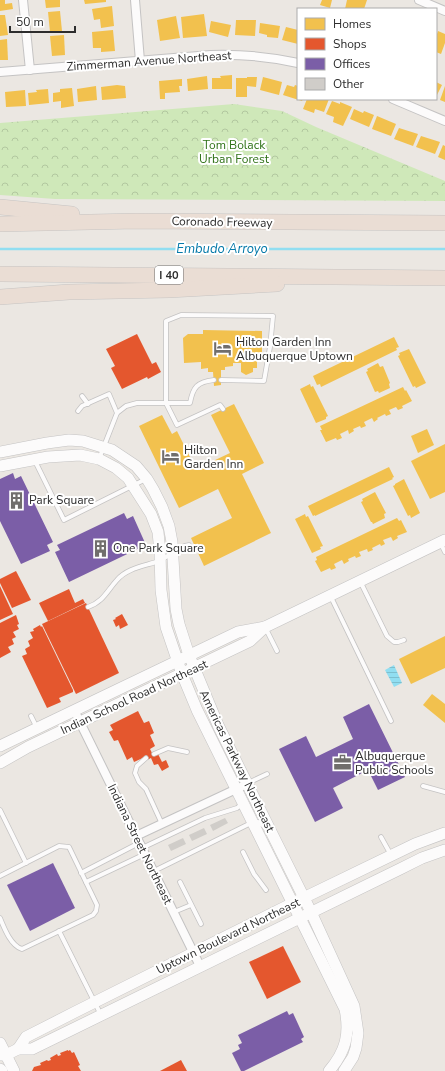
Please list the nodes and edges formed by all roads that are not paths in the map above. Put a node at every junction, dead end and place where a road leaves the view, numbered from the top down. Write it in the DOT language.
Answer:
graph roads {
  1 [pos="23,0"];
  2 [pos="135,0"];
  3 [pos="419,0"];
  4 [pos="445,11"];
  5 [pos="140,61"];
  6 [pos="297,63"];
  7 [pos="30,70"];
  8 [pos="0,72"];
  9 [pos="395,100"];
  10 [pos="445,121"];
  11 [pos="0,207"];
  12 [pos="136,221"];
  13 [pos="445,223"];
  14 [pos="0,224"];
  15 [pos="0,274"];
  16 [pos="339,278"];
  17 [pos="445,278"];
  18 [pos="0,297"];
  19 [pos="214,380"];
  20 [pos="221,380"];
  21 [pos="82,396"];
  22 [pos="166,403"];
  23 [pos="88,404"];
  24 [pos="223,409"];
  25 [pos="78,411"];
  26 [pos="117,413"];
  27 [pos="103,446"];
  28 [pos="0,452"];
  29 [pos="35,459"];
  30 [pos="99,459"];
  31 [pos="0,466"];
  32 [pos="147,479"];
  33 [pos="133,486"];
  34 [pos="189,545"];
  35 [pos="443,545"];
  36 [pos="173,551"];
  37 [pos="160,560"];
  38 [pos="360,581"];
  39 [pos="330,595"];
  40 [pos="88,607"];
  41 [pos="265,627"];
  42 [pos="404,640"];
  43 [pos="277,651"];
  44 [pos="189,654"];
  45 [pos="177,660"];
  46 [pos="195,668"];
  47 [pos="182,674"];
  48 [pos="74,710"];
  49 [pos="31,716"];
  50 [pos="391,721"];
  51 [pos="80,722"];
  52 [pos="37,728"];
  53 [pos="0,746"];
  54 [pos="187,752"];
  55 [pos="154,754"];
  56 [pos="146,758"];
  57 [pos="0,763"];
  58 [pos="267,774"];
  59 [pos="423,786"];
  60 [pos="236,789"];
  61 [pos="445,792"];
  62 [pos="246,793"];
  63 [pos="0,810"];
  64 [pos="253,822"];
  65 [pos="162,824"];
  66 [pos="271,831"];
  67 [pos="445,833"];
  68 [pos="380,837"];
  69 [pos="141,845"];
  70 [pos="445,850"];
  71 [pos="243,852"];
  72 [pos="391,856"];
  73 [pos="26,863"];
  74 [pos="154,871"];
  75 [pos="81,872"];
  76 [pos="0,876"];
  77 [pos="86,882"];
  78 [pos="180,882"];
  79 [pos="266,890"];
  80 [pos="304,898"];
  81 [pos="293,903"];
  82 [pos="191,905"];
  83 [pos="174,912"];
  84 [pos="311,912"];
  85 [pos="0,918"];
  86 [pos="300,918"];
  87 [pos="1,924"];
  88 [pos="201,924"];
  89 [pos="59,931"];
  90 [pos="194,953"];
  91 [pos="200,966"];
  92 [pos="95,1002"];
  93 [pos="101,1015"];
  94 [pos="0,1043"];
  95 [pos="18,1049"];
  96 [pos="3,1055"];
  97 [pos="14,1071"];
  98 [pos="329,1071"];
  99 [pos="344,1071"];
  1 -- 7 [label="street"];
  2 -- 5 [label="street"];
  3 -- 4 [label="street"];
  5 -- 6 [label="street, Zimmerman Avenue Northeast"];
  5 -- 7 [label="street, Zimmerman Avenue Northeast"];
  7 -- 8 [label="street, Zimmerman Avenue Northeast"];
  9 -- 10 [label="street"];
  11 -- 12 [label="highway"];
  12 -- 13 [label="highway, Coronado Freeway"];
  12 -- 14 [label="highway, Coronado Freeway"];
  15 -- 16 [label="highway, I 40"];
  16 -- 17 [label="highway, I 40"];
  16 -- 18 [label="highway"];
  19 -- 22 [label="lane"];
  20 -- 22 [label="lane"];
  21 -- 23 [label="lane"];
  22 -- 24 [label="lane"];
  22 -- 26 [label="lane"];
  23 -- 25 [label="lane"];
  23 -- 26 [label="lane"];
  26 -- 27 [label="lane"];
  27 -- 28 [label="street, Americas Parkway Northeast"];
  27 -- 30 [label="lane"];
  27 -- 32 [label="street, Americas Parkway Northeast"];
  29 -- 30 [label="street, Americas Parkway Northeast"];
  29 -- 31 [label="street, Americas Parkway Northeast"];
  29 -- 33 [label="lane"];
  30 -- 33 [label="street, Americas Parkway Northeast"];
  32 -- 33 [label="lane"];
  32 -- 36 [label="street, Americas Parkway Northeast"];
  33 -- 37 [label="street, Americas Parkway Northeast"];
  34 -- 36 [label="lane"];
  35 -- 38 [label="street, Indian School Road Northeast"];
  36 -- 37 [label="lane"];
  36 -- 44 [label="street, Americas Parkway Northeast"];
  37 -- 40 [label="lane"];
  37 -- 45 [label="street, Americas Parkway Northeast"];
  38 -- 39 [label="street, Indian School Road Northeast"];
  38 -- 42 [label="lane"];
  39 -- 41 [label="street, Indian School Road Northeast"];
  39 -- 50 [label="lane"];
  41 -- 43 [label="lane"];
  41 -- 44 [label="street, Indian School Road Northeast"];
  41 -- 46 [label="street, Indian School Road Northeast"];
  44 -- 45 [label="street, Indian School Road Northeast"];
  44 -- 46 [label="street, Americas Parkway Northeast"];
  45 -- 47 [label="street, Americas Parkway Northeast"];
  45 -- 48 [label="street, Indian School Road Northeast"];
  46 -- 47 [label="street, Indian School Road Northeast"];
  46 -- 62 [label="street, Americas Parkway Northeast"];
  47 -- 51 [label="street, Indian School Road Northeast"];
  47 -- 60 [label="street, Americas Parkway Northeast"];
  48 -- 51 [label="street, Indiana Street Northeast"];
  48 -- 52 [label="street, Indian School Road Northeast"];
  49 -- 52 [label="lane"];
  51 -- 57 [label="street, Indian School Road Northeast"];
  51 -- 69 [label="street, Indiana Street Northeast"];
  52 -- 53 [label="street, Indian School Road Northeast"];
  54 -- 55 [label="lane"];
  56 -- 65 [label="lane"];
  58 -- 62 [label="lane"];
  59 -- 61 [label="lane"];
  60 -- 62 [label="street, Americas Parkway Northeast"];
  60 -- 65 [label="street"];
  62 -- 64 [label="street, Americas Parkway Northeast"];
  62 -- 66 [label="street, Americas Parkway Northeast"];
  62 -- 69 [label="lane"];
  63 -- 73 [label="lane"];
  64 -- 66 [label="lane"];
  64 -- 74 [label="lane"];
  64 -- 81 [label="street, Americas Parkway Northeast"];
  65 -- 69 [label="street"];
  66 -- 80 [label="street, Americas Parkway Northeast"];
  67 -- 72 [label="street, Uptown Boulevard Northeast"];
  68 -- 72 [label="lane"];
  69 -- 74 [label="street, Indiana Street Northeast"];
  69 -- 75 [label="lane"];
  69 -- 77 [label="lane"];
  70 -- 84 [label="street, Uptown Boulevard Northeast"];
  71 -- 79 [label="lane"];
  72 -- 80 [label="street, Uptown Boulevard Northeast"];
  73 -- 75 [label="lane"];
  73 -- 76 [label="lane"];
  74 -- 83 [label="street, Indiana Street Northeast"];
  75 -- 77 [label="lane"];
  77 -- 89 [label="lane"];
  78 -- 82 [label="lane"];
  80 -- 81 [label="street, Uptown Boulevard Northeast"];
  80 -- 84 [label="street, Americas Parkway Northeast"];
  81 -- 86 [label="street, Americas Parkway Northeast"];
  81 -- 90 [label="street, Uptown Boulevard Northeast"];
  82 -- 83 [label="lane"];
  82 -- 88 [label="lane"];
  83 -- 90 [label="street, Indiana Street Northeast"];
  84 -- 86 [label="street, Uptown Boulevard Northeast"];
  84 -- 99 [label="street, Americas Parkway Northeast"];
  85 -- 87 [label="lane"];
  86 -- 91 [label="street, Uptown Boulevard Northeast"];
  86 -- 98 [label="street, Americas Parkway Northeast"];
  87 -- 89 [label="lane"];
  89 -- 92 [label="lane"];
  90 -- 91 [label="street, Indiana Street Northeast"];
  90 -- 92 [label="street, Uptown Boulevard Northeast"];
  91 -- 93 [label="street, Uptown Boulevard Northeast"];
  92 -- 93 [label="lane"];
  92 -- 95 [label="street, Uptown Boulevard Northeast"];
  93 -- 95 [label="street, Uptown Boulevard Northeast"];
  94 -- 96 [label="street"];
  95 -- 96 [label="street, Uptown Boulevard Northeast"];
  96 -- 97 [label="street"];
}
